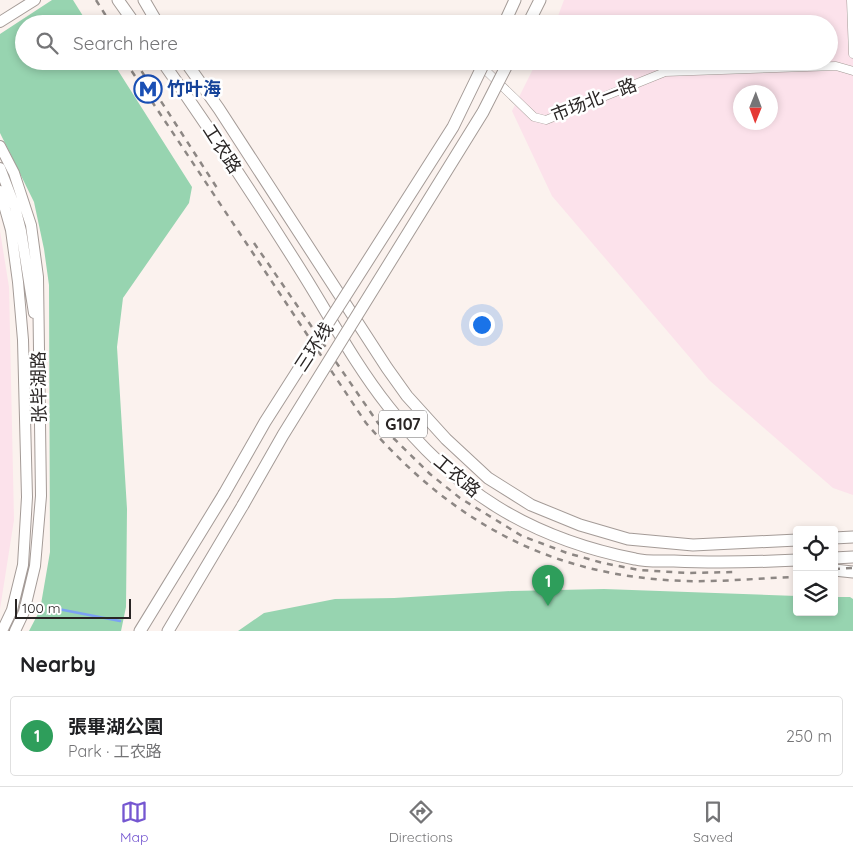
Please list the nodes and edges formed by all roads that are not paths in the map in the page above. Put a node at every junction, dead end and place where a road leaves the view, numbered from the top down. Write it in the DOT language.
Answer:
graph roads {
  1 [pos="24,0"];
  2 [pos="35,0"];
  3 [pos="118,0"];
  4 [pos="144,0"];
  5 [pos="515,0"];
  6 [pos="540,0"];
  7 [pos="851,0"];
  8 [pos="2,14"];
  9 [pos="129,15"];
  10 [pos="153,15"];
  11 [pos="508,15"];
  12 [pos="532,15"];
  13 [pos="0,22"];
  14 [pos="853,54"];
  15 [pos="838,67"];
  16 [pos="168,70"];
  17 [pos="191,70"];
  18 [pos="481,70"];
  19 [pos="485,70"];
  20 [pos="504,70"];
  21 [pos="723,70"];
  22 [pos="853,71"];
  23 [pos="0,146"];
  24 [pos="0,168"];
  25 [pos="0,191"];
  26 [pos="38,333"];
  27 [pos="853,537"];
  28 [pos="838,538"];
  29 [pos="793,540"];
  30 [pos="853,557"];
  31 [pos="838,558"];
  32 [pos="793,560"];
  33 [pos="757,562"];
  34 [pos="793,566"];
  35 [pos="838,570"];
  36 [pos="853,572"];
  37 [pos="2,631"];
  38 [pos="15,631"];
  39 [pos="140,631"];
  40 [pos="168,631"];
  1 -- 8 [label="main road"];
  2 -- 13 [label="main road"];
  3 -- 9 [label="highway"];
  4 -- 10 [label="highway"];
  5 -- 11 [label="highway"];
  6 -- 12 [label="highway"];
  7 -- 14 [label="street"];
  15 -- 22 [label="street, 市场北一路"];
  16 -- 33 [label="highway, 工农路 / G107"];
  17 -- 29 [label="highway, 工农路 / G107"];
  18 -- 39 [label="highway, 三环线, bridge"];
  19 -- 21 [label="street, 市场北一路"];
  20 -- 40 [label="highway, 三环线, bridge"];
  23 -- 26 [label="main road, 张毕湖路"];
  24 -- 26 [label="main road"];
  25 -- 37 [label="main road, 张毕湖路"];
  26 -- 38 [label="main road, 张毕湖路"];
  27 -- 28 [label="highway"];
  30 -- 31 [label="highway"];
  32 -- 33 [label="highway, 工农路 / G107"];
  33 -- 34 [label="highway"];
  35 -- 36 [label="highway"];
}
